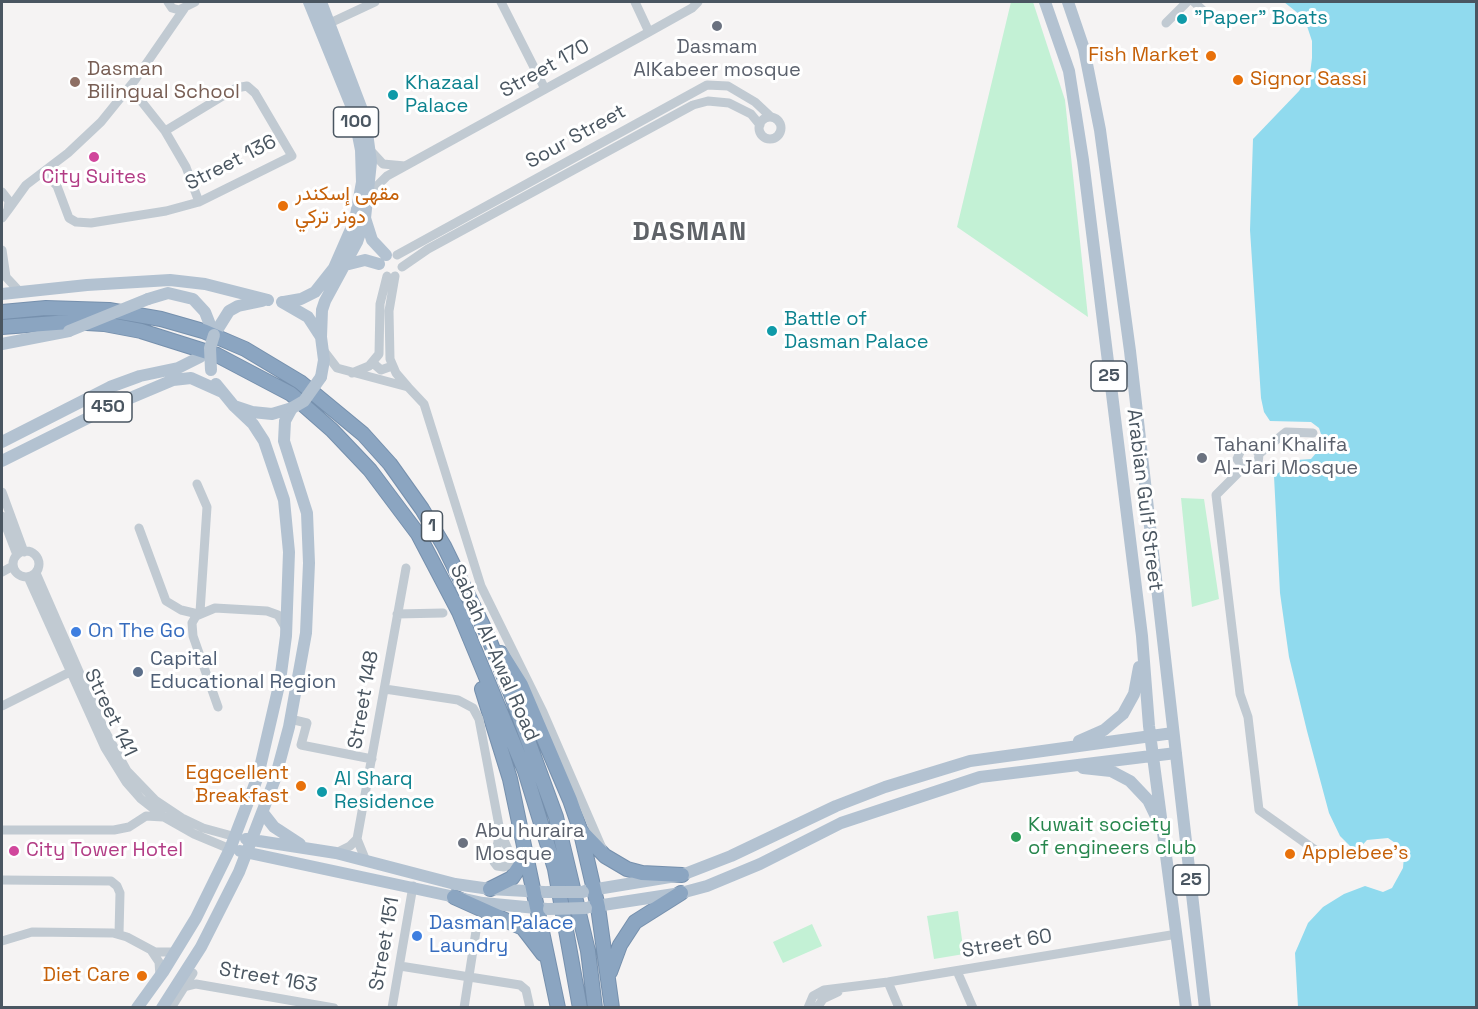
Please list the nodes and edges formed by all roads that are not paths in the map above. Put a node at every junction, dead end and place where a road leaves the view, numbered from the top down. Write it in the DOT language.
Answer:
graph roads {
  1 [pos="195,2"];
  2 [pos="309,2"];
  3 [pos="321,2"];
  4 [pos="375,2"];
  5 [pos="501,2"];
  6 [pos="635,2"];
  7 [pos="698,2"];
  8 [pos="1045,2"];
  9 [pos="1068,2"];
  10 [pos="1187,2"];
  11 [pos="1194,2"];
  12 [pos="168,3"];
  13 [pos="184,9"];
  14 [pos="1209,16"];
  15 [pos="330,23"];
  16 [pos="1166,23"];
  17 [pos="171,30"];
  18 [pos="649,32"];
  19 [pos="130,87"];
  20 [pos="545,89"];
  21 [pos="771,117"];
  22 [pos="760,125"];
  23 [pos="165,131"];
  24 [pos="370,150"];
  25 [pos="1104,158"];
  26 [pos="1083,160"];
  27 [pos="407,165"];
  28 [pos="44,172"];
  29 [pos="26,185"];
  30 [pos="2,192"];
  31 [pos="369,194"];
  32 [pos="199,202"];
  33 [pos="6,214"];
  34 [pos="365,218"];
  35 [pos="2,223"];
  36 [pos="2,250"];
  37 [pos="387,258"];
  38 [pos="345,265"];
  39 [pos="402,267"];
  40 [pos="391,276"];
  41 [pos="6,277"];
  42 [pos="2,287"];
  43 [pos="20,291"];
  44 [pos="2,294"];
  45 [pos="268,300"];
  46 [pos="284,302"];
  47 [pos="2,312"];
  48 [pos="2,327"];
  49 [pos="214,335"];
  50 [pos="2,344"];
  51 [pos="322,344"];
  52 [pos="210,348"];
  53 [pos="373,363"];
  54 [pos="392,366"];
  55 [pos="352,373"];
  56 [pos="408,387"];
  57 [pos="220,391"];
  58 [pos="234,406"];
  59 [pos="292,408"];
  60 [pos="35,425"];
  61 [pos="1313,433"];
  62 [pos="2,442"];
  63 [pos="2,447"];
  64 [pos="1259,454"];
  65 [pos="2,461"];
  66 [pos="1243,468"];
  67 [pos="197,484"];
  68 [pos="2,492"];
  69 [pos="2,516"];
  70 [pos="140,528"];
  71 [pos="20,554"];
  72 [pos="13,566"];
  73 [pos="406,567"];
  74 [pos="2,572"];
  75 [pos="32,575"];
  76 [pos="287,596"];
  77 [pos="267,611"];
  78 [pos="459,612"];
  79 [pos="199,613"];
  80 [pos="443,613"];
  81 [pos="397,614"];
  82 [pos="486,632"];
  83 [pos="286,636"];
  84 [pos="1142,636"];
  85 [pos="70,672"];
  86 [pos="385,689"];
  87 [pos="2,706"];
  88 [pos="218,707"];
  89 [pos="290,720"];
  90 [pos="1173,733"];
  91 [pos="1151,736"];
  92 [pos="1050,749"];
  93 [pos="1176,753"];
  94 [pos="1153,755"];
  95 [pos="372,759"];
  96 [pos="1061,765"];
  97 [pos="1046,767"];
  98 [pos="141,799"];
  99 [pos="583,807"];
  100 [pos="263,813"];
  101 [pos="164,817"];
  102 [pos="142,818"];
  103 [pos="579,827"];
  104 [pos="2,830"];
  105 [pos="500,831"];
  106 [pos="236,837"];
  107 [pos="357,839"];
  108 [pos="1166,839"];
  109 [pos="253,840"];
  110 [pos="525,845"];
  111 [pos="230,849"];
  112 [pos="309,849"];
  113 [pos="1318,852"];
  114 [pos="247,853"];
  115 [pos="336,853"];
  116 [pos="605,856"];
  117 [pos="366,861"];
  118 [pos="682,875"];
  119 [pos="2,880"];
  120 [pos="413,886"];
  121 [pos="489,889"];
  122 [pos="589,891"];
  123 [pos="541,892"];
  124 [pos="681,893"];
  125 [pos="454,897"];
  126 [pos="592,907"];
  127 [pos="544,909"];
  128 [pos="196,918"];
  129 [pos="211,928"];
  130 [pos="476,932"];
  131 [pos="119,934"];
  132 [pos="1177,934"];
  133 [pos="2,941"];
  134 [pos="151,950"];
  135 [pos="176,952"];
  136 [pos="548,964"];
  137 [pos="400,966"];
  138 [pos="193,967"];
  139 [pos="957,971"];
  140 [pos="609,974"];
  141 [pos="160,976"];
  142 [pos="468,978"];
  143 [pos="1183,980"];
  144 [pos="888,982"];
  145 [pos="196,984"];
  146 [pos="184,987"];
  147 [pos="843,989"];
  148 [pos="288,1004"];
  149 [pos="137,1008"];
  150 [pos="162,1008"];
  151 [pos="171,1008"];
  152 [pos="334,1008"];
  153 [pos="392,1008"];
  154 [pos="464,1008"];
  155 [pos="530,1008"];
  156 [pos="558,1008"];
  157 [pos="580,1008"];
  158 [pos="595,1008"];
  159 [pos="612,1008"];
  160 [pos="808,1008"];
  161 [pos="817,1008"];
  162 [pos="899,1008"];
  163 [pos="974,1008"];
  164 [pos="1186,1008"];
  165 [pos="1203,1008"];
  1 -- 13 [label="street"];
  2 -- 46 [label="main road, 100"];
  3 -- 15 [label="main road, 100"];
  4 -- 15 [label="street"];
  5 -- 20 [label="street"];
  6 -- 18 [label="street"];
  7 -- 18 [label="street, Street 170"];
  8 -- 26 [label="main road, Arabian Gulf Street / 25"];
  9 -- 25 [label="main road, Arabian Gulf Street / 25"];
  10 -- 16 [label="street"];
  11 -- 14 [label="street"];
  12 -- 13 [label="street"];
  12 -- 17 [label="street"];
  13 -- 17 [label="street"];
  15 -- 24 [label="main road, 100"];
  17 -- 19 [label="street"];
  18 -- 20 [label="street, Street 170"];
  19 -- 23 [label="street"];
  19 -- 28 [label="street"];
  20 -- 27 [label="street, Street 170"];
  21 -- 22 [label="street"];
  21 -- 22 [label="street"];
  21 -- 37 [label="street, Sour Street"];
  22 -- 39 [label="street, Sour Street"];
  23 -- 32 [label="street"];
  23 -- 32 [label="street, Street 136"];
  24 -- 27 [label="street"];
  24 -- 31 [label="main road, 100"];
  25 -- 26 [label="main road"];
  25 -- 90 [label="main road, Arabian Gulf Street / 25"];
  26 -- 84 [label="main road, Arabian Gulf Street / 25"];
  27 -- 31 [label="street, Street 170"];
  28 -- 29 [label="street"];
  28 -- 32 [label="street, Street 136"];
  29 -- 30 [label="street"];
  29 -- 33 [label="street"];
  30 -- 33 [label="street"];
  31 -- 34 [label="main road, 100"];
  33 -- 35 [label="street"];
  34 -- 37 [label="main road"];
  34 -- 38 [label="main road, 100"];
  36 -- 41 [label="street"];
  37 -- 38 [label="main road"];
  37 -- 39 [label="street"];
  37 -- 40 [label="street"];
  38 -- 51 [label="main road, 100"];
  39 -- 40 [label="street, Sour Street"];
  40 -- 53 [label="street"];
  40 -- 54 [label="street"];
  41 -- 42 [label="street"];
  41 -- 43 [label="street"];
  43 -- 44 [label="main road"];
  43 -- 45 [label="main road"];
  45 -- 46 [label="main road, 100"];
  45 -- 49 [label="main road, 100"];
  46 -- 51 [label="main road, 100"];
  47 -- 82 [label="highway, Sabah Al-Awal Road / 1"];
  48 -- 78 [label="highway, Sabah Al-Awal Road / 1"];
  49 -- 50 [label="main road, bridge"];
  49 -- 52 [label="main road, 100, bridge"];
  51 -- 55 [label="street"];
  51 -- 59 [label="main road, 100, bridge"];
  52 -- 57 [label="main road, 100, bridge"];
  52 -- 60 [label="main road, 450"];
  53 -- 54 [label="street"];
  53 -- 55 [label="street"];
  54 -- 56 [label="street"];
  55 -- 56 [label="street"];
  56 -- 99 [label="street"];
  57 -- 58 [label="main road, 100"];
  57 -- 65 [label="main road, 450"];
  58 -- 59 [label="main road"];
  58 -- 76 [label="main road"];
  59 -- 89 [label="main road"];
  60 -- 62 [label="main road, 450"];
  60 -- 63 [label="main road"];
  61 -- 64 [label="street"];
  64 -- 66 [label="street"];
  64 -- 66 [label="street"];
  66 -- 113 [label="street"];
  67 -- 79 [label="street"];
  68 -- 71 [label="street"];
  69 -- 71 [label="street"];
  70 -- 79 [label="street"];
  71 -- 72 [label="street"];
  71 -- 75 [label="street"];
  72 -- 74 [label="street"];
  72 -- 75 [label="street"];
  73 -- 81 [label="street, Street 148"];
  75 -- 85 [label="street, Street 141"];
  75 -- 106 [label="street, Street 141"];
  76 -- 77 [label="street"];
  76 -- 83 [label="main road"];
  77 -- 79 [label="street"];
  77 -- 83 [label="street"];
  78 -- 110 [label="highway"];
  78 -- 157 [label="highway, Sabah Al-Awal Road / 1"];
  79 -- 88 [label="street"];
  80 -- 81 [label="street"];
  81 -- 86 [label="street, Street 148"];
  82 -- 103 [label="highway"];
  82 -- 158 [label="highway, Sabah Al-Awal Road / 1"];
  83 -- 106 [label="main road"];
  84 -- 91 [label="main road, Arabian Gulf Street / 25"];
  84 -- 92 [label="main road"];
  85 -- 87 [label="street"];
  85 -- 98 [label="street, Street 141"];
  86 -- 95 [label="street, Street 148"];
  86 -- 105 [label="street"];
  89 -- 95 [label="street"];
  89 -- 100 [label="main road"];
  90 -- 91 [label="main road"];
  90 -- 93 [label="main road, Arabian Gulf Street / 25"];
  91 -- 92 [label="main road"];
  91 -- 94 [label="main road, Arabian Gulf Street / 25"];
  92 -- 97 [label="main road"];
  92 -- 118 [label="main road"];
  93 -- 94 [label="main road"];
  93 -- 165 [label="main road, Arabian Gulf Street / 25"];
  94 -- 96 [label="main road"];
  94 -- 108 [label="main road, Arabian Gulf Street / 25"];
  95 -- 107 [label="street, Street 148"];
  96 -- 97 [label="main road"];
  96 -- 108 [label="main road"];
  97 -- 124 [label="main road"];
  98 -- 101 [label="street, Street 141"];
  98 -- 102 [label="street"];
  99 -- 103 [label="highway"];
  99 -- 116 [label="street"];
  100 -- 109 [label="main road"];
  100 -- 112 [label="main road"];
  101 -- 102 [label="street"];
  101 -- 111 [label="street, Street 141"];
  102 -- 104 [label="street"];
  103 -- 116 [label="highway"];
  103 -- 122 [label="highway"];
  106 -- 109 [label="main road"];
  106 -- 111 [label="main road"];
  107 -- 115 [label="street"];
  107 -- 117 [label="street"];
  108 -- 132 [label="main road, Arabian Gulf Street / 25"];
  109 -- 112 [label="main road"];
  109 -- 114 [label="main road"];
  110 -- 121 [label="highway"];
  110 -- 123 [label="highway"];
  111 -- 114 [label="main road"];
  111 -- 128 [label="main road"];
  112 -- 115 [label="main road"];
  114 -- 120 [label="main road"];
  114 -- 129 [label="main road"];
  115 -- 117 [label="main road"];
  116 -- 118 [label="highway"];
  117 -- 121 [label="main road"];
  118 -- 122 [label="main road"];
  119 -- 131 [label="street"];
  120 -- 125 [label="main road"];
  120 -- 137 [label="street, Street 151"];
  121 -- 123 [label="main road"];
  122 -- 123 [label="main road, bridge"];
  122 -- 126 [label="highway"];
  123 -- 127 [label="highway"];
  124 -- 126 [label="main road"];
  124 -- 140 [label="highway"];
  125 -- 127 [label="main road"];
  125 -- 136 [label="highway"];
  126 -- 127 [label="main road, bridge"];
  126 -- 140 [label="highway"];
  127 -- 136 [label="highway"];
  128 -- 129 [label="main road"];
  128 -- 135 [label="main road"];
  129 -- 138 [label="main road"];
  130 -- 142 [label="street"];
  131 -- 133 [label="street"];
  131 -- 134 [label="street"];
  132 -- 139 [label="street, Street 60"];
  132 -- 143 [label="main road, Arabian Gulf Street / 25"];
  134 -- 135 [label="street"];
  134 -- 141 [label="street"];
  135 -- 141 [label="main road"];
  136 -- 156 [label="highway"];
  137 -- 142 [label="street"];
  137 -- 153 [label="street, Street 151"];
  138 -- 145 [label="street, Street 163"];
  138 -- 146 [label="street"];
  138 -- 150 [label="main road"];
  139 -- 144 [label="street, Street 60"];
  139 -- 163 [label="street"];
  140 -- 159 [label="highway"];
  141 -- 149 [label="main road"];
  142 -- 154 [label="street"];
  142 -- 155 [label="street"];
  143 -- 164 [label="main road, Arabian Gulf Street / 25"];
  143 -- 165 [label="main road"];
  144 -- 147 [label="street, Street 60"];
  144 -- 162 [label="street"];
  145 -- 146 [label="street, Street 163"];
  145 -- 148 [label="street, Street 163"];
  146 -- 151 [label="street"];
  147 -- 160 [label="street, Street 60"];
  147 -- 161 [label="street"];
  148 -- 152 [label="street, Street 163"];
}
